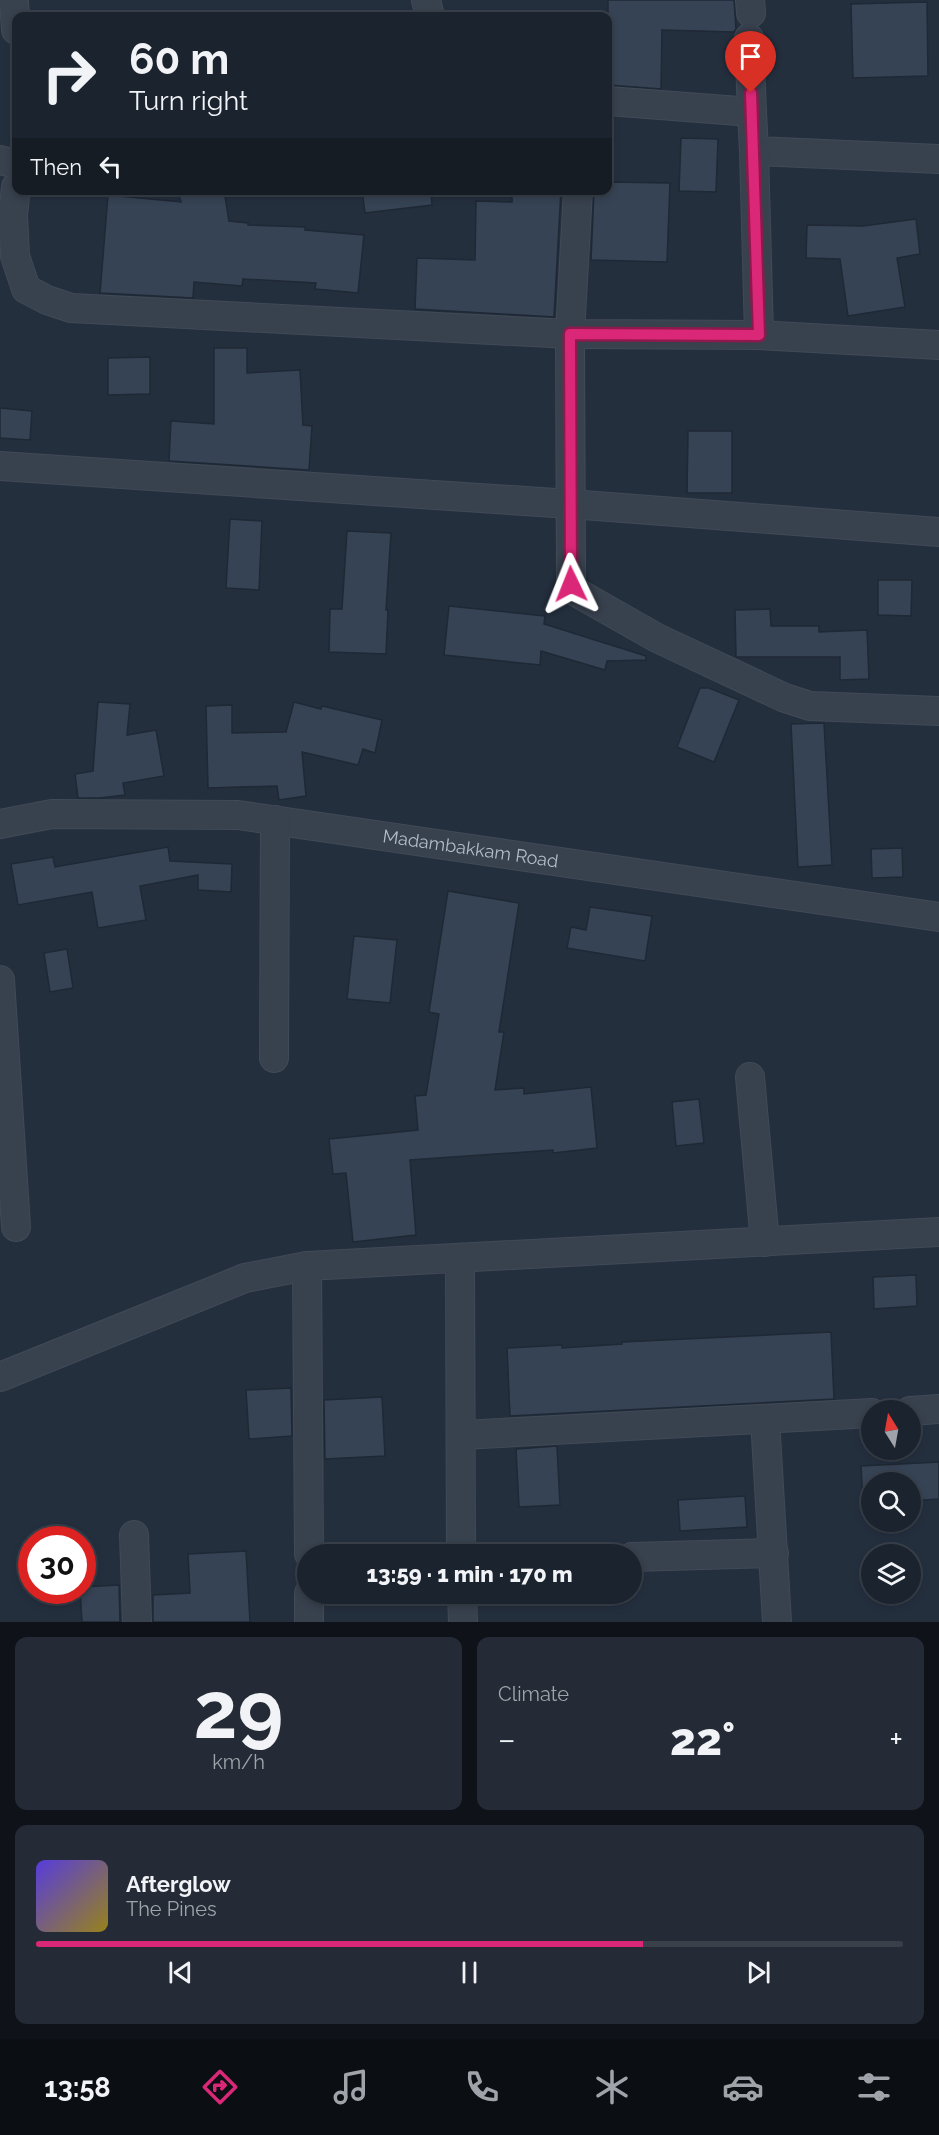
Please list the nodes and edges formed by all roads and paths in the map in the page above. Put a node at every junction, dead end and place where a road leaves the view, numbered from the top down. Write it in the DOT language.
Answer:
graph roads {
  1 [pos="750,17"];
  2 [pos="612,101"];
  3 [pos="752,112"];
  4 [pos="754,151"];
  5 [pos="939,159"];
  6 [pos="15,195"];
  7 [pos="578,195"];
  8 [pos="570,334"];
  9 [pos="759,335"];
  10 [pos="939,345"];
  11 [pos="0,466"];
  12 [pos="570,504"];
  13 [pos="939,532"];
  14 [pos="939,711"];
  15 [pos="275,820"];
  16 [pos="0,824"];
  17 [pos="939,916"];
  18 [pos="0,980"];
  19 [pos="274,1058"];
  20 [pos="750,1077"];
  21 [pos="16,1227"];
  22 [pos="939,1232"];
  23 [pos="765,1242"];
  24 [pos="460,1259"];
  25 [pos="307,1266"];
  26 [pos="0,1377"];
  27 [pos="939,1410"];
  28 [pos="921,1411"];
  29 [pos="861,1414"];
  30 [pos="765,1419"];
  31 [pos="462,1435"];
  32 [pos="134,1536"];
  33 [pos="309,1544"];
  34 [pos="461,1544"];
  35 [pos="774,1552"];
  36 [pos="642,1557"];
  37 [pos="309,1604"];
  38 [pos="462,1604"];
  39 [pos="137,1622"];
  40 [pos="309,1622"];
  41 [pos="463,1622"];
  42 [pos="777,1622"];
  1 -- 3 [label="street"];
  2 -- 3 [label="street"];
  3 -- 4 [label="street"];
  4 -- 5 [label="street"];
  4 -- 9 [label="street"];
  6 -- 8 [label="street"];
  7 -- 8 [label="street"];
  8 -- 9 [label="street"];
  8 -- 12 [label="street"];
  9 -- 10 [label="street"];
  11 -- 12 [label="street"];
  12 -- 13 [label="street"];
  12 -- 14 [label="street"];
  15 -- 16 [label="street, Madambakkam Road"];
  15 -- 17 [label="street, Madambakkam Road"];
  15 -- 19 [label="street"];
  18 -- 21 [label="street"];
  20 -- 23 [label="street"];
  22 -- 23 [label="street"];
  23 -- 24 [label="street"];
  24 -- 25 [label="street"];
  24 -- 31 [label="street"];
  25 -- 26 [label="street"];
  25 -- 33 [label="street"];
  27 -- 28 [label="street"];
  29 -- 30 [label="street"];
  30 -- 31 [label="street"];
  30 -- 35 [label="street"];
  31 -- 34 [label="street"];
  32 -- 39 [label="street"];
  35 -- 36 [label="street"];
  35 -- 42 [label="street"];
  37 -- 40 [label="street"];
  38 -- 41 [label="street"];
}
